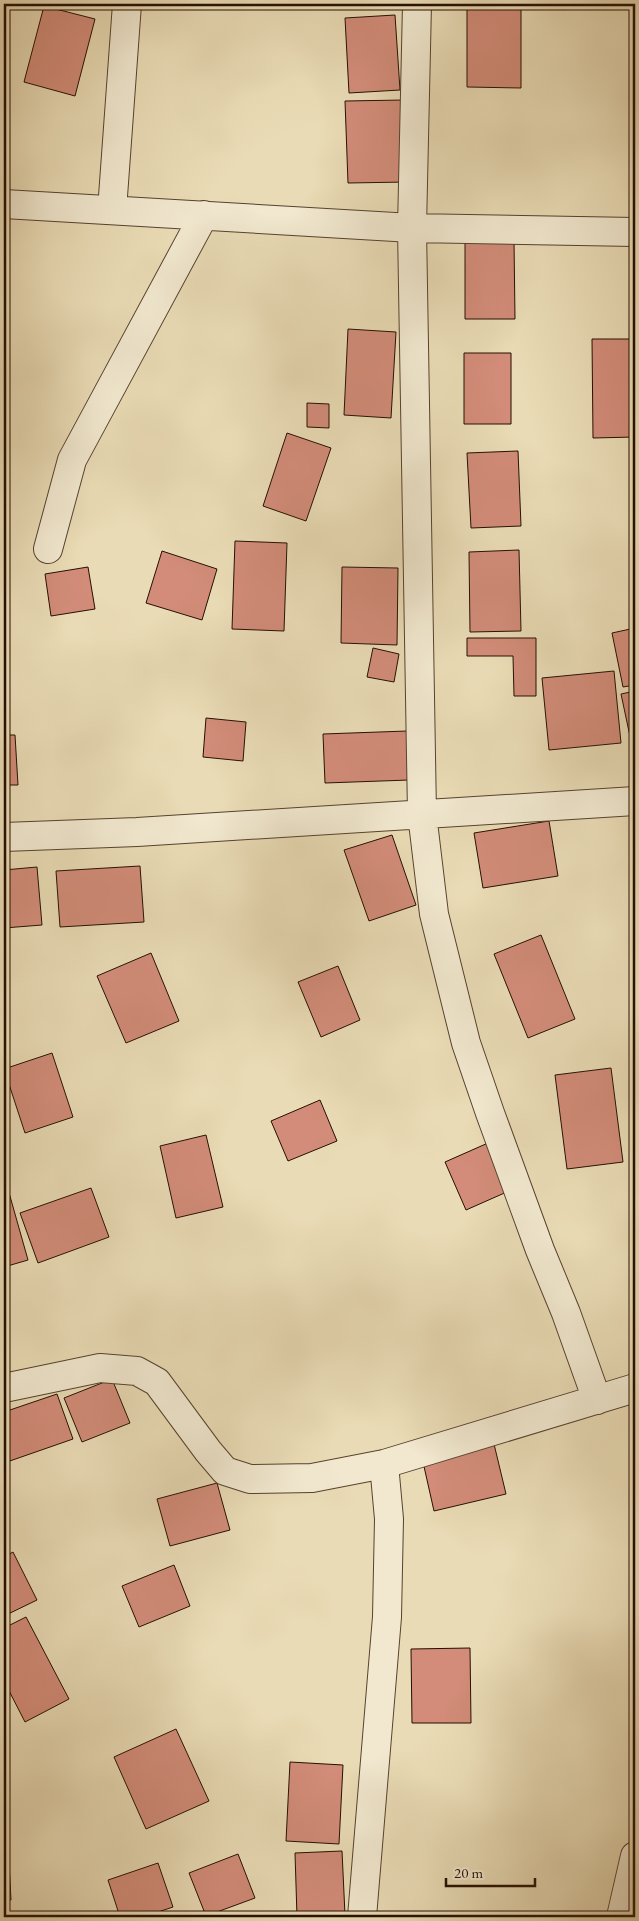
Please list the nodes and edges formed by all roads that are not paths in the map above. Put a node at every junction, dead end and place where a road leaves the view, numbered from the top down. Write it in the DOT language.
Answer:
graph roads {
  1 [pos="128,4"];
  2 [pos="417,4"];
  3 [pos="4,204"];
  4 [pos="112,210"];
  5 [pos="204,215"];
  6 [pos="412,228"];
  7 [pos="635,232"];
  8 [pos="48,549"];
  9 [pos="635,801"];
  10 [pos="422,814"];
  11 [pos="4,837"];
  12 [pos="4,1388"];
  13 [pos="635,1388"];
  14 [pos="597,1400"];
  15 [pos="384,1464"];
  16 [pos="635,1856"];
  17 [pos="362,1917"];
  18 [pos="621,1917"];
  1 -- 4 [label="street"];
  2 -- 6 [label="street"];
  3 -- 4 [label="street"];
  4 -- 5 [label="street"];
  5 -- 6 [label="street"];
  5 -- 8 [label="street"];
  6 -- 7 [label="street"];
  6 -- 10 [label="street"];
  9 -- 10 [label="street"];
  10 -- 11 [label="street"];
  10 -- 14 [label="street"];
  12 -- 15 [label="street"];
  13 -- 14 [label="street"];
  14 -- 15 [label="street"];
  15 -- 17 [label="street"];
  16 -- 18 [label="street"];
}
